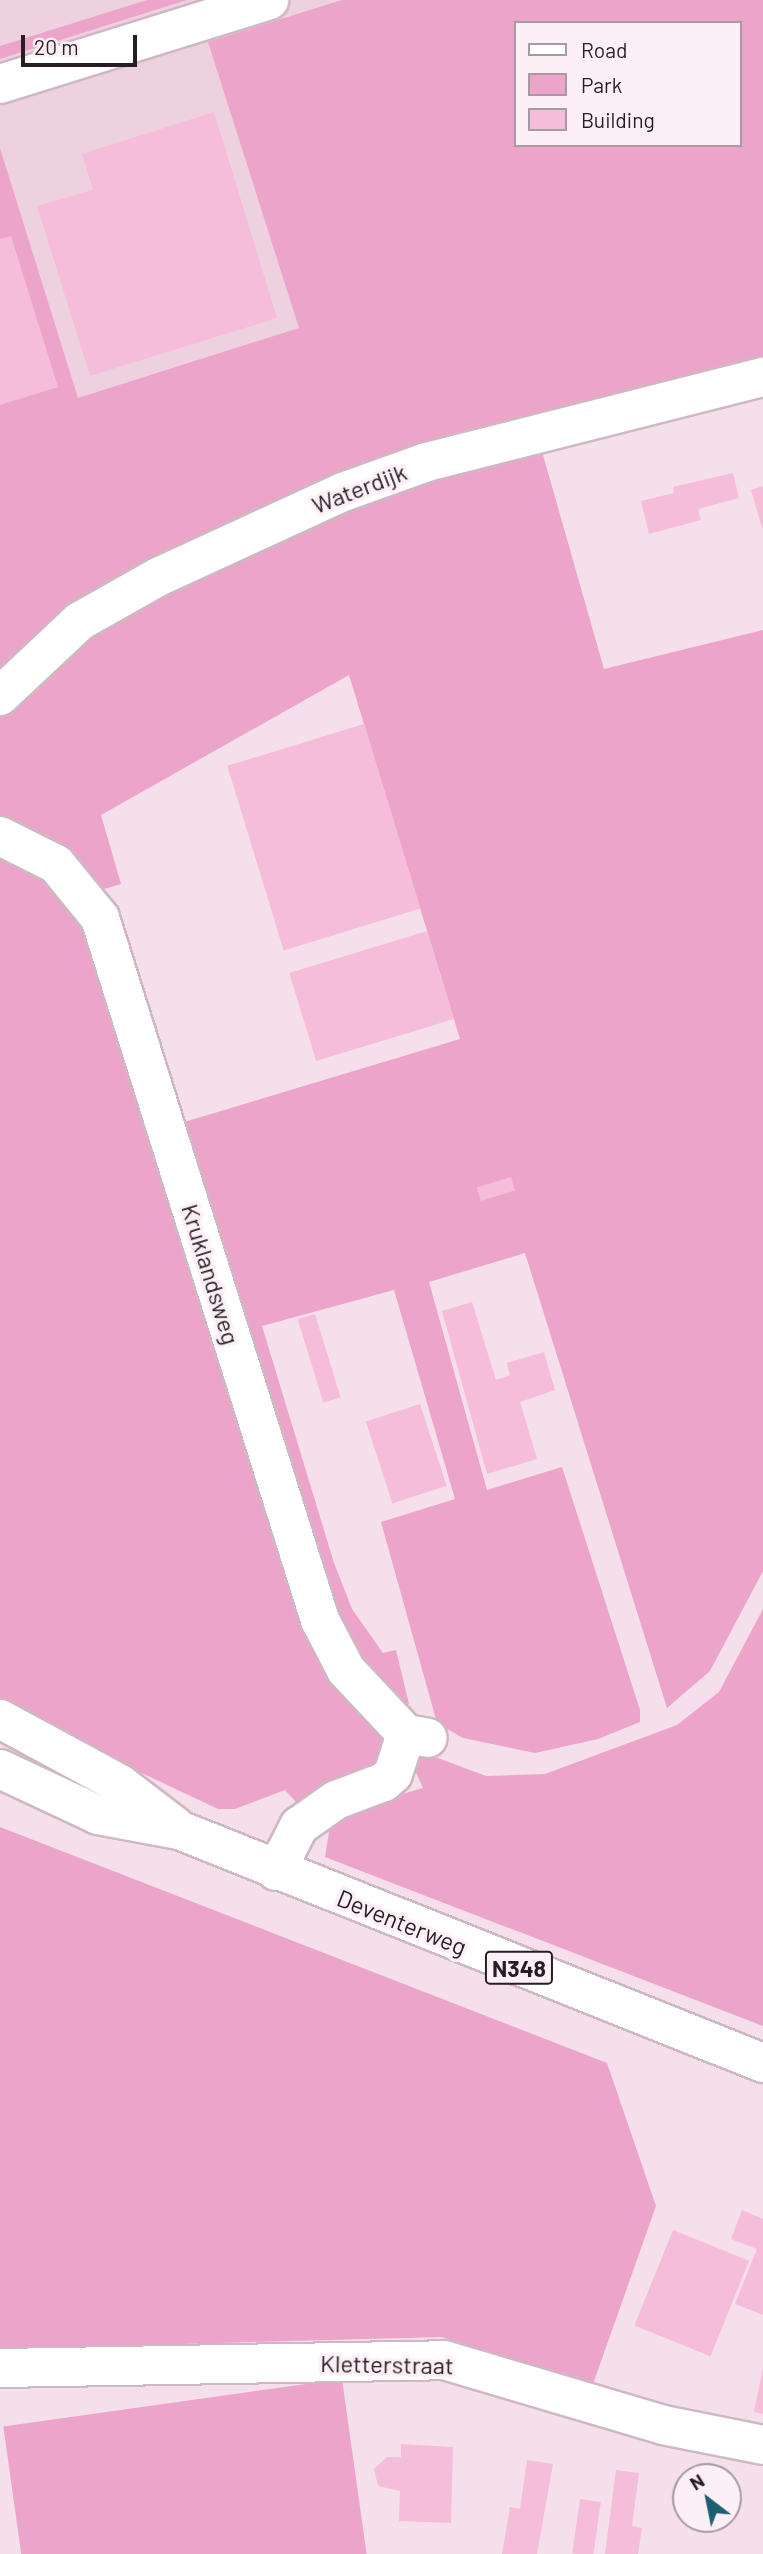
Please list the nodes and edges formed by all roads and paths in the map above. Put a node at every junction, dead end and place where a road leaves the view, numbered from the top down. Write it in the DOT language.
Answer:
graph roads {
  1 [pos="269,0"];
  2 [pos="0,84"];
  3 [pos="763,377"];
  4 [pos="0,696"];
  5 [pos="0,836"];
  6 [pos="0,1719"];
  7 [pos="0,1769"];
  8 [pos="179,1830"];
  9 [pos="276,1871"];
  10 [pos="763,2063"];
  11 [pos="0,2368"];
  12 [pos="763,2445"];
  1 -- 2 [label="street"];
  3 -- 4 [label="street, Waterdijk"];
  5 -- 9 [label="street, Kruklandsweg"];
  6 -- 8 [label="street, Deventerweg / N348"];
  7 -- 8 [label="street, Deventerweg / N348"];
  8 -- 9 [label="street, Deventerweg / N348"];
  9 -- 10 [label="street, Deventerweg / N348"];
  11 -- 12 [label="street, Kletterstraat"];
}
